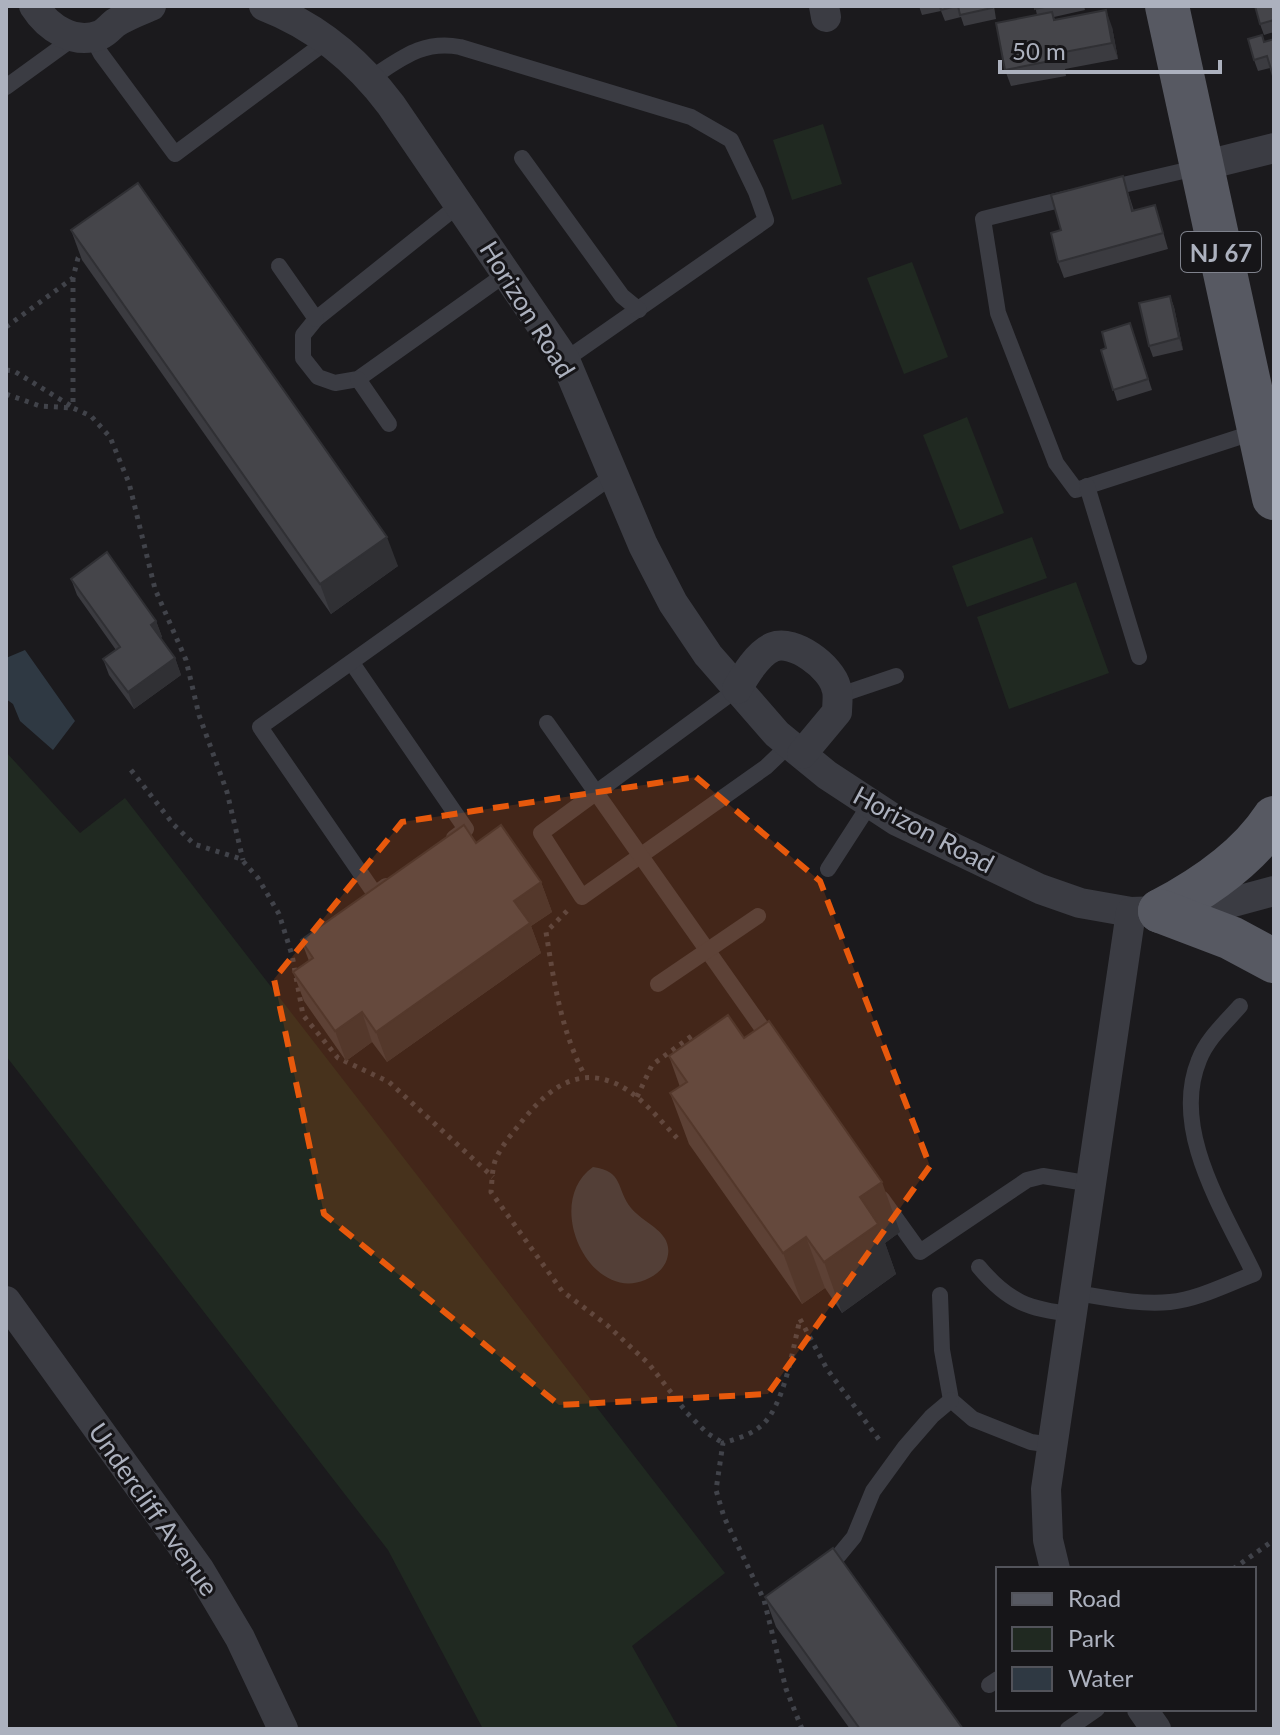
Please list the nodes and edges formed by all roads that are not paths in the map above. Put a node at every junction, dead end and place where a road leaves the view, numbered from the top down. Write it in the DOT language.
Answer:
graph roads {
  1 [pos="34,6"];
  2 [pos="151,6"];
  3 [pos="264,6"];
  4 [pos="1167,6"];
  5 [pos="84,37"];
  6 [pos="327,41"];
  7 [pos="371,78"];
  8 [pos="6,87"];
  9 [pos="1274,148"];
  10 [pos="522,158"];
  11 [pos="1202,166"];
  12 [pos="460,204"];
  13 [pos="279,266"];
  14 [pos="507,273"];
  15 [pos="639,310"];
  16 [pos="316,319"];
  17 [pos="565,360"];
  18 [pos="358,379"];
  19 [pos="389,424"];
  20 [pos="1259,431"];
  21 [pos="614,475"];
  22 [pos="1087,486"];
  23 [pos="1274,498"];
  24 [pos="1139,657"];
  25 [pos="352,663"];
  26 [pos="896,676"];
  27 [pos="737,689"];
  28 [pos="837,696"];
  29 [pos="547,723"];
  30 [pos="796,749"];
  31 [pos="596,792"];
  32 [pos="870,804"];
  33 [pos="1274,818"];
  34 [pos="440,848"];
  35 [pos="640,856"];
  36 [pos="828,869"];
  37 [pos="401,875"];
  38 [pos="1274,891"];
  39 [pos="1146,912"];
  40 [pos="758,916"];
  41 [pos="707,950"];
  42 [pos="1274,961"];
  43 [pos="658,984"];
  44 [pos="1240,1006"];
  45 [pos="778,1051"];
  46 [pos="1092,1184"];
  47 [pos="876,1189"];
  48 [pos="979,1267"];
  49 [pos="940,1295"];
  50 [pos="6,1301"];
  51 [pos="1075,1304"];
  52 [pos="951,1400"];
  53 [pos="1052,1445"];
  54 [pos="835,1560"];
  55 [pos="1055,1567"];
  56 [pos="1094,1711"];
  57 [pos="1143,1711"];
  58 [pos="283,1729"];
  59 [pos="1068,1729"];
  60 [pos="1156,1729"];
  1 -- 5 [label="street"];
  2 -- 5 [label="street"];
  3 -- 6 [label="street, Horizon Road"];
  4 -- 11 [label="main road, NJ 67"];
  5 -- 6 [label="lane"];
  5 -- 8 [label="lane"];
  6 -- 7 [label="street, Horizon Road"];
  7 -- 12 [label="street, Horizon Road"];
  7 -- 15 [label="lane"];
  9 -- 11 [label="street"];
  10 -- 15 [label="lane"];
  11 -- 20 [label="main road, NJ 67"];
  11 -- 22 [label="lane"];
  12 -- 14 [label="street, Horizon Road"];
  12 -- 16 [label="lane"];
  13 -- 16 [label="lane"];
  14 -- 17 [label="street, Horizon Road"];
  14 -- 18 [label="lane"];
  15 -- 17 [label="lane"];
  16 -- 18 [label="lane"];
  17 -- 21 [label="street, Horizon Road"];
  18 -- 19 [label="lane"];
  20 -- 22 [label="lane"];
  20 -- 23 [label="main road, NJ 67"];
  21 -- 25 [label="lane"];
  21 -- 27 [label="street, Horizon Road"];
  22 -- 24 [label="lane"];
  25 -- 34 [label="lane"];
  25 -- 37 [label="lane"];
  26 -- 28 [label="lane"];
  27 -- 28 [label="street"];
  27 -- 30 [label="street, Horizon Road"];
  27 -- 31 [label="lane"];
  28 -- 30 [label="street"];
  29 -- 31 [label="lane"];
  30 -- 32 [label="street, Horizon Road"];
  30 -- 35 [label="lane"];
  31 -- 35 [label="lane"];
  31 -- 35 [label="lane"];
  32 -- 36 [label="lane"];
  32 -- 39 [label="street, Horizon Road"];
  33 -- 39 [label="main road"];
  35 -- 41 [label="lane"];
  38 -- 39 [label="street, Horizon Road"];
  39 -- 42 [label="main road"];
  39 -- 46 [label="street"];
  40 -- 41 [label="lane"];
  41 -- 43 [label="lane"];
  41 -- 45 [label="lane"];
  44 -- 51 [label="lane"];
  46 -- 47 [label="lane"];
  46 -- 51 [label="street"];
  48 -- 51 [label="lane"];
  49 -- 52 [label="lane"];
  50 -- 58 [label="street, Undercliff Avenue"];
  51 -- 53 [label="street"];
  52 -- 53 [label="lane"];
  52 -- 54 [label="lane"];
  53 -- 55 [label="street"];
  56 -- 59 [label="lane"];
  57 -- 60 [label="street"];
}
